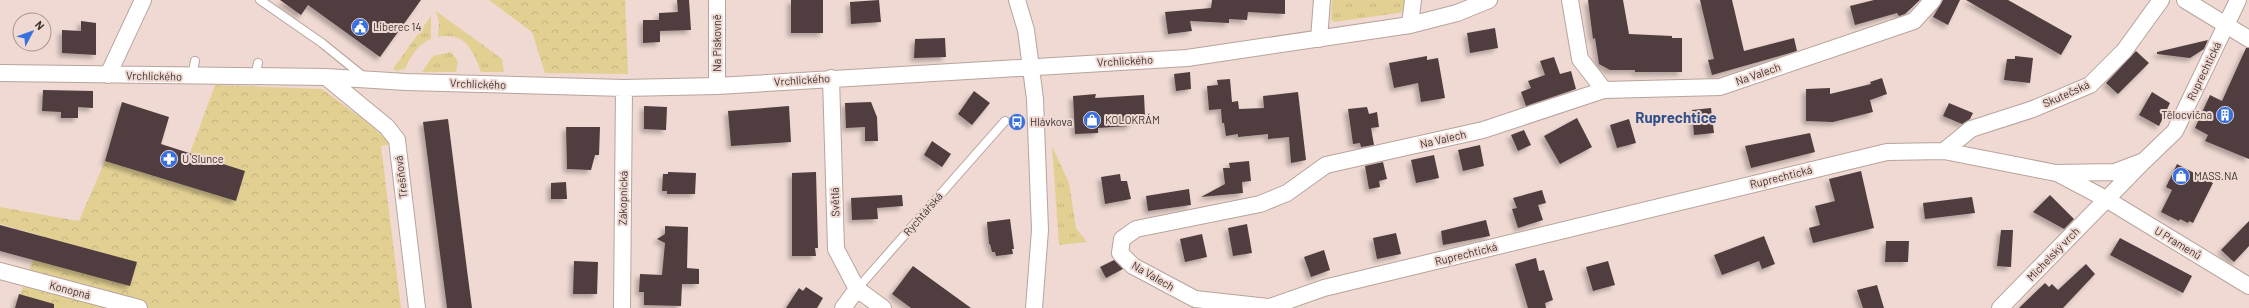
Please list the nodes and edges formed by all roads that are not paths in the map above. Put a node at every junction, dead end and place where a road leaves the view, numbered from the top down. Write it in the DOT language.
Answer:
graph roads {
  1 [pos="143,0"];
  2 [pos="260,0"];
  3 [pos="717,0"];
  4 [pos="1017,0"];
  5 [pos="1322,0"];
  6 [pos="1413,0"];
  7 [pos="1489,0"];
  8 [pos="1570,0"];
  9 [pos="1933,0"];
  10 [pos="2161,0"];
  11 [pos="2186,0"];
  12 [pos="2238,0"];
  13 [pos="1410,25"];
  14 [pos="2226,25"];
  15 [pos="1319,38"];
  16 [pos="2249,39"];
  17 [pos="1030,66"];
  18 [pos="0,73"];
  19 [pos="108,75"];
  20 [pos="326,77"];
  21 [pos="831,78"];
  22 [pos="367,80"];
  23 [pos="717,86"];
  24 [pos="624,88"];
  25 [pos="1604,90"];
  26 [pos="1005,121"];
  27 [pos="1944,151"];
  28 [pos="2144,162"];
  29 [pos="2056,173"];
  30 [pos="2106,200"];
  31 [pos="0,272"];
  32 [pos="2249,286"];
  33 [pos="857,289"];
  34 [pos="139,308"];
  35 [pos="417,308"];
  36 [pos="622,308"];
  37 [pos="843,308"];
  38 [pos="883,308"];
  39 [pos="1034,308"];
  40 [pos="1267,308"];
  41 [pos="2000,308"];
  1 -- 19 [label="street, Vrchlického"];
  2 -- 22 [label="lane"];
  3 -- 23 [label="street, Na Pískovně"];
  4 -- 17 [label="street"];
  5 -- 15 [label="street"];
  6 -- 13 [label="street"];
  7 -- 13 [label="street, Vrchlického"];
  8 -- 25 [label="street"];
  9 -- 25 [label="street, Na Valech"];
  10 -- 27 [label="street, Skutečská"];
  11 -- 14 [label="street"];
  12 -- 14 [label="street, Ruprechtická"];
  13 -- 15 [label="street, Vrchlického"];
  14 -- 16 [label="street"];
  14 -- 28 [label="street, Ruprechtická"];
  15 -- 17 [label="street, Vrchlického"];
  17 -- 21 [label="street, Vrchlického"];
  17 -- 39 [label="street"];
  18 -- 19 [label="street, Vrchlického"];
  19 -- 20 [label="street, Vrchlického"];
  20 -- 22 [label="street, Vrchlického"];
  20 -- 35 [label="street, Třešňová"];
  21 -- 23 [label="street, Vrchlického"];
  21 -- 33 [label="street, Světlá"];
  22 -- 24 [label="street, Vrchlického"];
  23 -- 24 [label="street, Vrchlického"];
  24 -- 36 [label="street, Zákopnická"];
  25 -- 40 [label="street, Na Valech"];
  26 -- 33 [label="lane, Rychtářská"];
  27 -- 29 [label="street, Ruprechtická"];
  27 -- 40 [label="street, Ruprechtická"];
  28 -- 29 [label="street, Ruprechtická"];
  28 -- 30 [label="street, Michelský vrch"];
  29 -- 30 [label="street"];
  30 -- 32 [label="street, U Pramenů"];
  30 -- 41 [label="street, Michelský vrch"];
  31 -- 34 [label="street, Konopná"];
  33 -- 37 [label="street, Rychtářská"];
  33 -- 38 [label="street, Světlá"];
}
